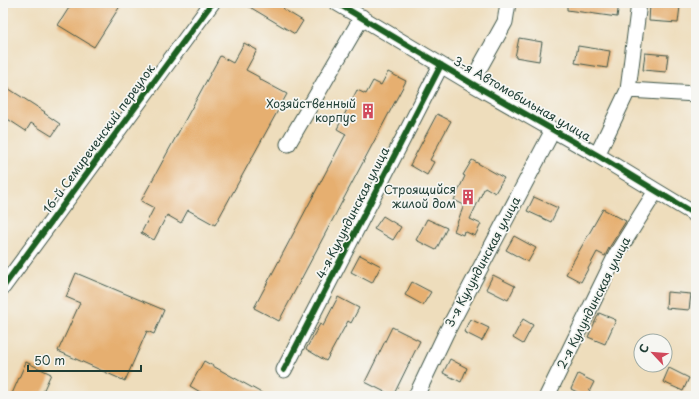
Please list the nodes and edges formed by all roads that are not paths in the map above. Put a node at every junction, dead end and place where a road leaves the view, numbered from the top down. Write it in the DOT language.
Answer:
graph roads {
  1 [pos="212,3"];
  2 [pos="337,3"];
  3 [pos="508,3"];
  4 [pos="639,3"];
  5 [pos="362,18"];
  6 [pos="441,65"];
  7 [pos="471,83"];
  8 [pos="628,90"];
  9 [pos="696,94"];
  10 [pos="553,130"];
  11 [pos="288,144"];
  12 [pos="597,155"];
  13 [pos="656,191"];
  14 [pos="696,215"];
  15 [pos="3,287"];
  16 [pos="284,370"];
  17 [pos="422,394"];
  18 [pos="547,396"];
  1 -- 15 [label="street, 16-й Семиреченский переулок"];
  2 -- 5 [label="street, 3-я Автомобильная улица"];
  3 -- 7 [label="street"];
  4 -- 8 [label="street"];
  5 -- 6 [label="street, 3-я Автомобильная улица"];
  5 -- 11 [label="street"];
  6 -- 7 [label="street, 3-я Автомобильная улица"];
  6 -- 16 [label="street, 4-я Кулундинская улица"];
  7 -- 10 [label="street, 3-я Автомобильная улица"];
  8 -- 9 [label="street"];
  8 -- 12 [label="street"];
  10 -- 12 [label="street, 3-я Автомобильная улица"];
  10 -- 17 [label="street, 3-я Кулундинская улица"];
  12 -- 13 [label="street, 3-я Автомобильная улица"];
  13 -- 14 [label="street, 3-я Автомобильная улица"];
  13 -- 18 [label="street, 2-я Кулундинская улица"];
}
